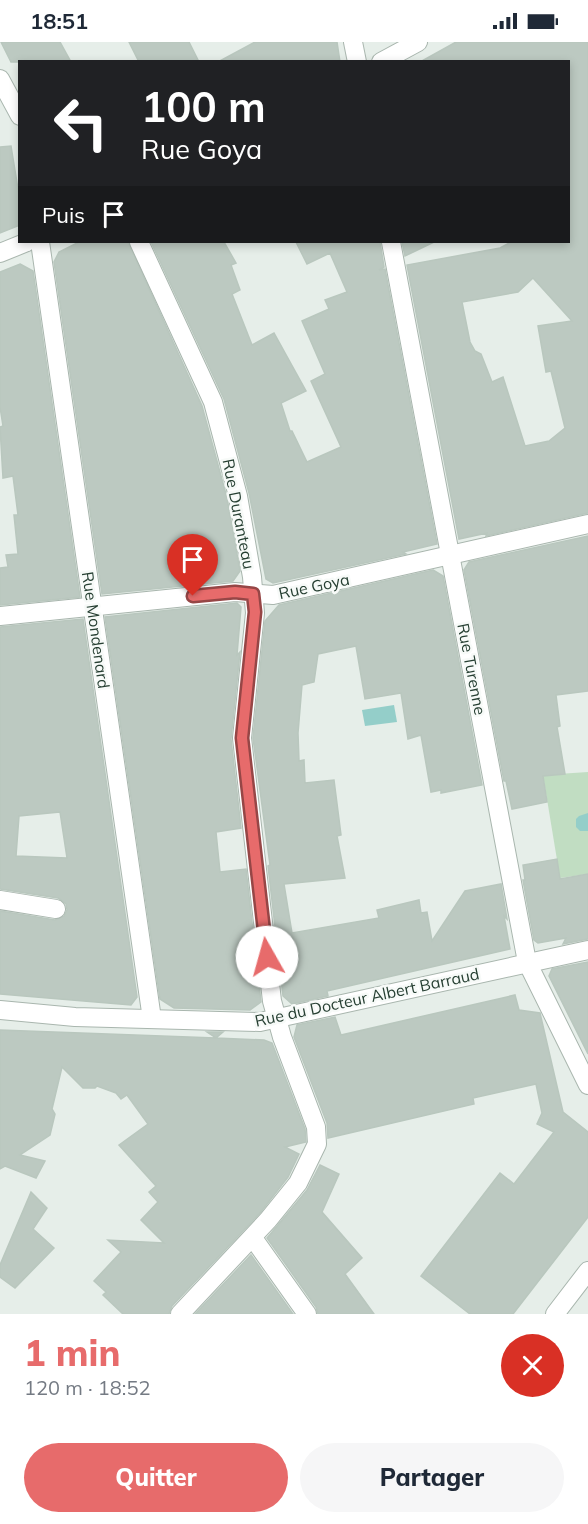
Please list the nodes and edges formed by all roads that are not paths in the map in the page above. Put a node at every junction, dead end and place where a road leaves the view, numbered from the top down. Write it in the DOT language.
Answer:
graph roads {
  1 [pos="353,42"];
  2 [pos="418,42"];
  3 [pos="357,60"];
  4 [pos="385,60"];
  5 [pos="0,79"];
  6 [pos="18,112"];
  7 [pos="25,243"];
  8 [pos="40,243"];
  9 [pos="139,243"];
  10 [pos="391,243"];
  11 [pos="0,253"];
  12 [pos="588,524"];
  13 [pos="450,555"];
  14 [pos="253,594"];
  15 [pos="93,607"];
  16 [pos="0,616"];
  17 [pos="0,900"];
  18 [pos="56,909"];
  19 [pos="588,950"];
  20 [pos="527,962"];
  21 [pos="0,1010"];
  22 [pos="152,1019"];
  23 [pos="277,1019"];
  24 [pos="588,1085"];
  25 [pos="253,1238"];
  26 [pos="588,1271"];
  27 [pos="180,1314"];
  28 [pos="307,1314"];
  29 [pos="555,1314"];
  1 -- 3 [label="street"];
  2 -- 4 [label="street"];
  5 -- 6 [label="street"];
  7 -- 11 [label="street"];
  8 -- 15 [label="street, Rue Mondenard"];
  9 -- 14 [label="street, Rue Duranteau"];
  10 -- 13 [label="street, Rue Turenne"];
  12 -- 13 [label="street, Rue Goya"];
  13 -- 14 [label="street, Rue Goya"];
  13 -- 20 [label="street, Rue Turenne"];
  14 -- 15 [label="street, Rue Goya"];
  14 -- 23 [label="street, Rue Duranteau"];
  15 -- 16 [label="street, Rue Goya"];
  15 -- 22 [label="street, Rue Mondenard"];
  17 -- 18 [label="street"];
  19 -- 20 [label="street, Rue du Docteur Albert Barraud"];
  20 -- 23 [label="street, Rue du Docteur Albert Barraud"];
  20 -- 24 [label="street, Rue Turenne"];
  21 -- 22 [label="street, Rue du Docteur Albert Barraud"];
  22 -- 23 [label="street, Rue du Docteur Albert Barraud"];
  23 -- 25 [label="street, Rue Duranteau"];
  25 -- 27 [label="street, Rue Duranteau"];
  25 -- 28 [label="street"];
  26 -- 29 [label="street"];
}
